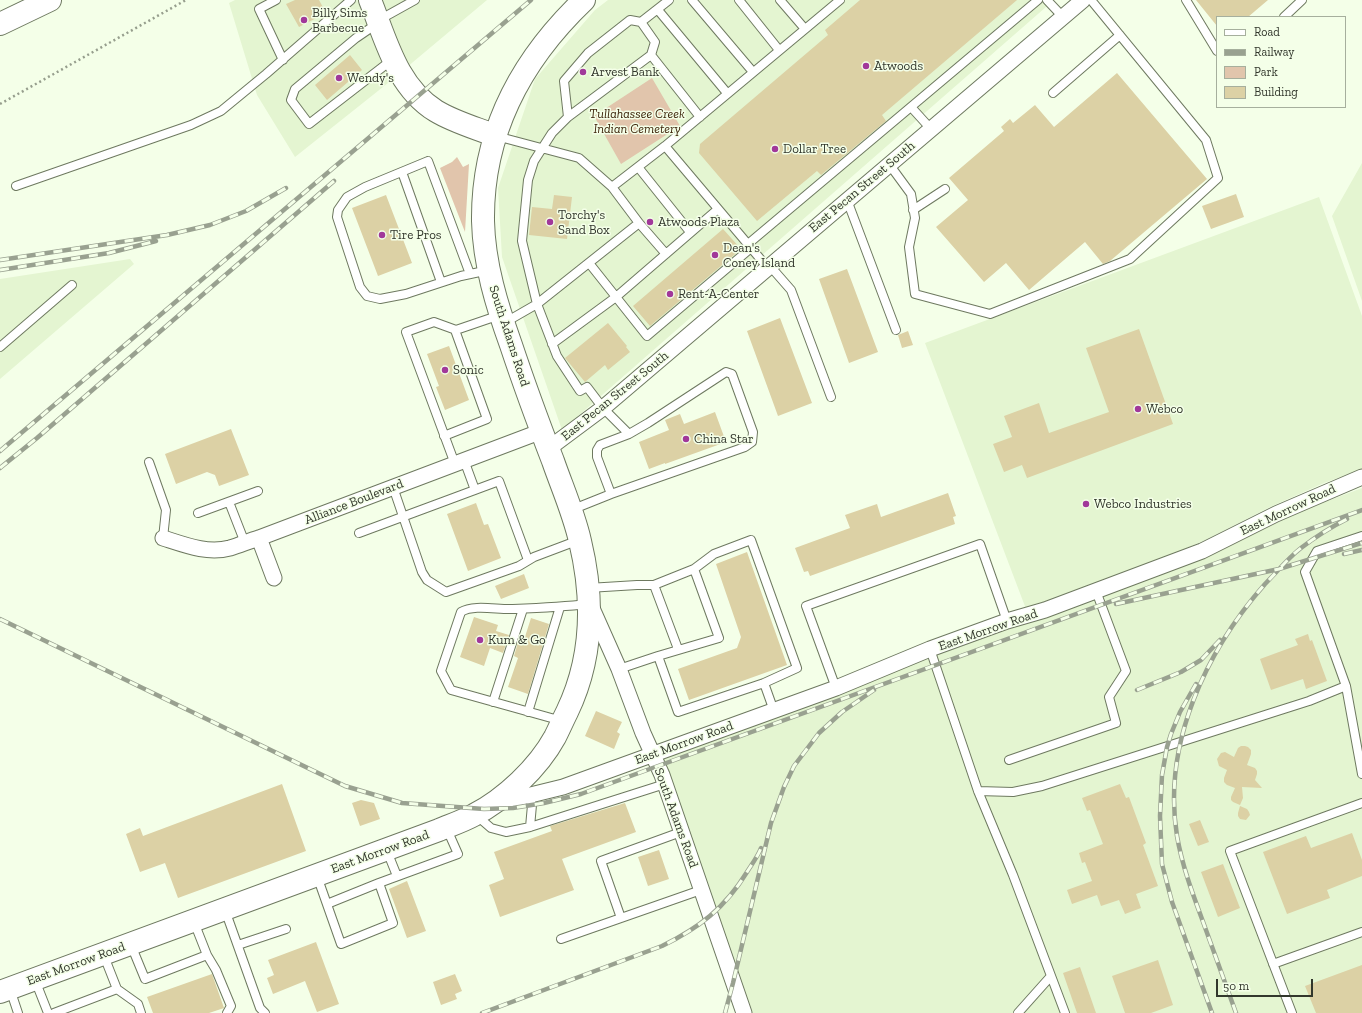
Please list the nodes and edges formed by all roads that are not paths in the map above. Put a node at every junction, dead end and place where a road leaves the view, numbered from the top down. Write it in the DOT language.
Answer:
graph roads {
  1 [pos="50,0"];
  2 [pos="276,0"];
  3 [pos="351,0"];
  4 [pos="370,0"];
  5 [pos="415,0"];
  6 [pos="584,0"];
  7 [pos="669,0"];
  8 [pos="692,0"];
  9 [pos="739,0"];
  10 [pos="780,0"];
  11 [pos="1038,0"];
  12 [pos="1047,0"];
  13 [pos="1083,0"];
  14 [pos="1092,0"];
  15 [pos="1186,0"];
  16 [pos="1302,0"];
  17 [pos="834,2"];
  18 [pos="658,10"];
  19 [pos="1285,16"];
  20 [pos="1062,17"];
  21 [pos="378,21"];
  22 [pos="641,22"];
  23 [pos="0,24"];
  24 [pos="805,29"];
  25 [pos="1120,35"];
  26 [pos="1216,49"];
  27 [pos="779,50"];
  28 [pos="651,55"];
  29 [pos="393,58"];
  30 [pos="283,60"];
  31 [pos="753,72"];
  32 [pos="1053,93"];
  33 [pos="727,94"];
  34 [pos="911,107"];
  35 [pos="568,117"];
  36 [pos="700,117"];
  37 [pos="931,129"];
  38 [pos="496,136"];
  39 [pos="665,146"];
  40 [pos="541,148"];
  41 [pos="889,164"];
  42 [pos="638,167"];
  43 [pos="402,172"];
  44 [pos="16,186"];
  45 [pos="612,187"];
  46 [pos="945,189"];
  47 [pos="847,200"];
  48 [pos="718,209"];
  49 [pos="913,210"];
  50 [pos="639,223"];
  51 [pos="690,232"];
  52 [pos="750,246"];
  53 [pos="666,254"];
  54 [pos="589,262"];
  55 [pos="769,267"];
  56 [pos="480,272"];
  57 [pos="441,282"];
  58 [pos="72,285"];
  59 [pos="616,297"];
  60 [pos="537,304"];
  61 [pos="502,319"];
  62 [pos="455,330"];
  63 [pos="896,330"];
  64 [pos="552,344"];
  65 [pos="0,347"];
  66 [pos="831,397"];
  67 [pos="603,408"];
  68 [pos="629,434"];
  69 [pos="444,436"];
  70 [pos="545,440"];
  71 [pos="149,462"];
  72 [pos="459,462"];
  73 [pos="1362,477"];
  74 [pos="393,487"];
  75 [pos="475,490"];
  76 [pos="258,491"];
  77 [pos="611,494"];
  78 [pos="229,502"];
  79 [pos="571,510"];
  80 [pos="198,513"];
  81 [pos="403,516"];
  82 [pos="359,533"];
  83 [pos="1362,536"];
  84 [pos="163,538"];
  85 [pos="259,538"];
  86 [pos="580,540"];
  87 [pos="245,543"];
  88 [pos="528,560"];
  89 [pos="694,569"];
  90 [pos="274,578"];
  91 [pos="654,585"];
  92 [pos="1096,591"];
  93 [pos="589,596"];
  94 [pos="560,607"];
  95 [pos="523,609"];
  96 [pos="1007,621"];
  97 [pos="678,649"];
  98 [pos="930,649"];
  99 [pos="658,656"];
  100 [pos="619,669"];
  101 [pos="764,683"];
  102 [pos="1346,686"];
  103 [pos="836,688"];
  104 [pos="493,702"];
  105 [pos="774,711"];
  106 [pos="528,712"];
  107 [pos="562,721"];
  108 [pos="652,754"];
  109 [pos="1009,760"];
  110 [pos="1362,774"];
  111 [pos="665,784"];
  112 [pos="978,791"];
  113 [pos="529,796"];
  114 [pos="1362,803"];
  115 [pos="482,810"];
  116 [pos="530,826"];
  117 [pos="446,827"];
  118 [pos="681,832"];
  119 [pos="386,850"];
  120 [pos="317,875"];
  121 [pos="397,876"];
  122 [pos="379,883"];
  123 [pos="701,890"];
  124 [pos="327,904"];
  125 [pos="224,909"];
  126 [pos="621,918"];
  127 [pos="194,921"];
  128 [pos="286,929"];
  129 [pos="1362,932"];
  130 [pos="561,939"];
  131 [pos="131,944"];
  132 [pos="238,945"];
  133 [pos="103,954"];
  134 [pos="207,956"];
  135 [pos="1273,964"];
  136 [pos="1051,976"];
  137 [pos="35,979"];
  138 [pos="5,990"];
  139 [pos="117,990"];
  140 [pos="18,1013"];
  141 [pos="48,1013"];
  142 [pos="54,1013"];
  143 [pos="141,1013"];
  144 [pos="227,1013"];
  145 [pos="265,1013"];
  146 [pos="744,1013"];
  147 [pos="1018,1013"];
  148 [pos="1065,1013"];
  149 [pos="1292,1013"];
  1 -- 23 [label="main road"];
  2 -- 30 [label="lane"];
  3 -- 30 [label="lane"];
  4 -- 21 [label="main road"];
  5 -- 21 [label="lane"];
  6 -- 38 [label="main road, South Adams Road"];
  7 -- 18 [label="lane"];
  8 -- 31 [label="lane"];
  9 -- 27 [label="lane"];
  10 -- 24 [label="lane"];
  11 -- 34 [label="lane"];
  12 -- 20 [label="lane"];
  13 -- 20 [label="street, East Pecan Street South"];
  14 -- 25 [label="lane"];
  15 -- 26 [label="lane"];
  16 -- 19 [label="lane"];
  17 -- 24 [label="lane"];
  18 -- 22 [label="lane"];
  18 -- 33 [label="lane"];
  20 -- 37 [label="street, East Pecan Street South"];
  21 -- 29 [label="main road"];
  21 -- 29 [label="lane"];
  22 -- 28 [label="lane"];
  22 -- 35 [label="lane"];
  24 -- 27 [label="lane"];
  25 -- 32 [label="lane"];
  25 -- 49 [label="lane"];
  27 -- 31 [label="lane"];
  28 -- 35 [label="lane"];
  28 -- 36 [label="lane"];
  29 -- 38 [label="main road"];
  30 -- 44 [label="lane"];
  31 -- 33 [label="lane"];
  33 -- 36 [label="lane"];
  34 -- 37 [label="lane"];
  34 -- 52 [label="lane"];
  35 -- 40 [label="lane"];
  36 -- 39 [label="lane"];
  37 -- 41 [label="street, East Pecan Street South"];
  38 -- 40 [label="lane"];
  38 -- 56 [label="main road, South Adams Road"];
  39 -- 42 [label="lane"];
  39 -- 48 [label="lane"];
  40 -- 45 [label="lane"];
  40 -- 60 [label="lane"];
  41 -- 47 [label="street, East Pecan Street South"];
  41 -- 49 [label="lane"];
  42 -- 45 [label="lane"];
  42 -- 51 [label="lane"];
  43 -- 56 [label="lane"];
  43 -- 57 [label="lane"];
  43 -- 57 [label="lane"];
  45 -- 50 [label="lane"];
  46 -- 49 [label="lane"];
  47 -- 55 [label="street, East Pecan Street South"];
  47 -- 63 [label="lane"];
  48 -- 51 [label="lane"];
  48 -- 52 [label="lane"];
  50 -- 53 [label="lane"];
  50 -- 54 [label="lane"];
  51 -- 53 [label="lane"];
  52 -- 55 [label="lane"];
  52 -- 59 [label="lane"];
  53 -- 59 [label="lane"];
  54 -- 59 [label="lane"];
  54 -- 60 [label="lane"];
  55 -- 66 [label="lane"];
  55 -- 67 [label="street, East Pecan Street South"];
  56 -- 57 [label="lane"];
  56 -- 61 [label="main road, South Adams Road"];
  58 -- 65 [label="lane"];
  59 -- 64 [label="lane"];
  60 -- 61 [label="lane"];
  60 -- 64 [label="lane"];
  61 -- 62 [label="lane"];
  61 -- 70 [label="main road, South Adams Road"];
  62 -- 69 [label="lane"];
  62 -- 69 [label="lane"];
  64 -- 67 [label="lane"];
  67 -- 68 [label="lane"];
  67 -- 70 [label="street, East Pecan Street South"];
  68 -- 77 [label="lane"];
  68 -- 77 [label="lane"];
  69 -- 72 [label="lane"];
  70 -- 72 [label="street, Alliance Boulevard"];
  70 -- 79 [label="main road, South Adams Road"];
  71 -- 84 [label="lane"];
  72 -- 74 [label="street, Alliance Boulevard"];
  72 -- 75 [label="lane"];
  73 -- 92 [label="street, East Morrow Road"];
  74 -- 81 [label="lane"];
  74 -- 85 [label="street, Alliance Boulevard"];
  75 -- 81 [label="lane"];
  75 -- 88 [label="lane"];
  76 -- 78 [label="lane"];
  77 -- 79 [label="lane"];
  78 -- 80 [label="lane"];
  78 -- 87 [label="lane"];
  79 -- 86 [label="main road, South Adams Road"];
  81 -- 82 [label="lane"];
  81 -- 88 [label="lane"];
  83 -- 102 [label="lane"];
  84 -- 87 [label="street, Alliance Boulevard"];
  85 -- 87 [label="street, Alliance Boulevard"];
  85 -- 90 [label="street"];
  86 -- 88 [label="lane"];
  86 -- 93 [label="main road, South Adams Road"];
  89 -- 91 [label="lane"];
  89 -- 97 [label="lane"];
  89 -- 101 [label="lane"];
  91 -- 93 [label="lane"];
  91 -- 97 [label="lane"];
  92 -- 96 [label="street, East Morrow Road"];
  92 -- 109 [label="lane"];
  93 -- 94 [label="lane"];
  93 -- 100 [label="street, South Adams Road"];
  93 -- 107 [label="main road, South Adams Road"];
  94 -- 95 [label="lane"];
  94 -- 106 [label="lane"];
  95 -- 104 [label="lane"];
  95 -- 104 [label="lane"];
  96 -- 98 [label="street, East Morrow Road"];
  96 -- 103 [label="lane"];
  97 -- 99 [label="lane"];
  98 -- 103 [label="street, East Morrow Road"];
  98 -- 112 [label="lane"];
  99 -- 100 [label="lane"];
  99 -- 101 [label="lane"];
  100 -- 108 [label="street, South Adams Road"];
  101 -- 105 [label="lane"];
  102 -- 110 [label="lane"];
  102 -- 112 [label="lane"];
  103 -- 105 [label="street, East Morrow Road"];
  104 -- 106 [label="lane"];
  105 -- 108 [label="street, East Morrow Road"];
  106 -- 107 [label="lane"];
  107 -- 115 [label="main road, South Adams Road"];
  108 -- 111 [label="street, South Adams Road"];
  108 -- 113 [label="street, East Morrow Road"];
  111 -- 116 [label="lane"];
  111 -- 118 [label="street, South Adams Road"];
  112 -- 136 [label="lane"];
  113 -- 115 [label="street, East Morrow Road"];
  113 -- 116 [label="lane"];
  114 -- 135 [label="lane"];
  115 -- 116 [label="lane"];
  115 -- 117 [label="main road, East Morrow Road"];
  117 -- 119 [label="main road, East Morrow Road"];
  117 -- 121 [label="lane"];
  118 -- 123 [label="street, South Adams Road"];
  118 -- 126 [label="lane"];
  119 -- 120 [label="main road, East Morrow Road"];
  119 -- 121 [label="lane"];
  120 -- 124 [label="lane"];
  120 -- 125 [label="main road, East Morrow Road"];
  121 -- 122 [label="lane"];
  122 -- 124 [label="lane"];
  122 -- 124 [label="lane"];
  123 -- 126 [label="lane"];
  123 -- 146 [label="street, South Adams Road"];
  125 -- 127 [label="main road, East Morrow Road"];
  125 -- 132 [label="lane"];
  126 -- 130 [label="lane"];
  127 -- 131 [label="main road, East Morrow Road"];
  127 -- 134 [label="lane"];
  128 -- 132 [label="lane"];
  129 -- 135 [label="lane"];
  131 -- 133 [label="main road, East Morrow Road"];
  131 -- 134 [label="lane"];
  132 -- 145 [label="lane"];
  133 -- 137 [label="main road, East Morrow Road"];
  133 -- 139 [label="lane"];
  134 -- 144 [label="lane"];
  135 -- 149 [label="lane"];
  136 -- 147 [label="lane"];
  136 -- 148 [label="lane"];
  137 -- 138 [label="main road, East Morrow Road"];
  137 -- 141 [label="lane"];
  138 -- 140 [label="lane"];
  139 -- 142 [label="lane"];
  139 -- 143 [label="lane"];
}
